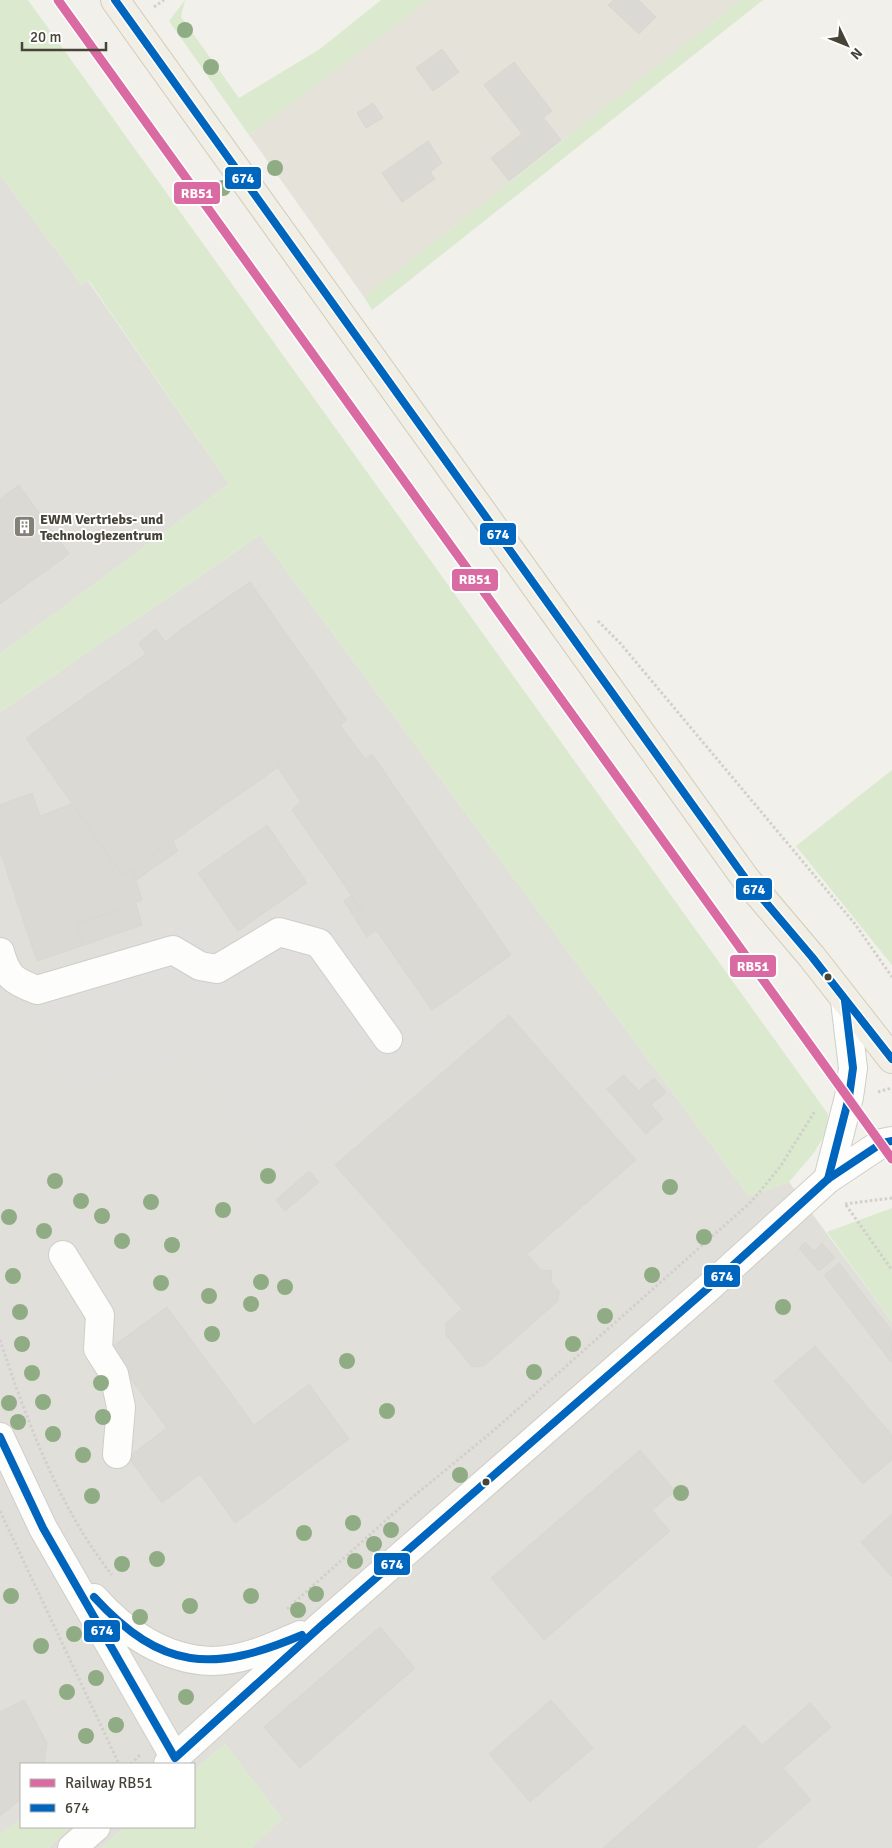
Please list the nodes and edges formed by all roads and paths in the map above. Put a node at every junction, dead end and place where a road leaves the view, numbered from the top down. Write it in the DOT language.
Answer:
graph roads {
  1 [pos="114,0"];
  2 [pos="148,5"];
  3 [pos="152,9"];
  4 [pos="594,618"];
  5 [pos="0,952"];
  6 [pos="892,977"];
  7 [pos="845,1001"];
  8 [pos="388,1039"];
  9 [pos="892,1059"];
  10 [pos="892,1088"];
  11 [pos="849,1097"];
  12 [pos="892,1141"];
  13 [pos="828,1178"];
  14 [pos="892,1198"];
  15 [pos="846,1205"];
  16 [pos="63,1255"];
  17 [pos="892,1270"];
  18 [pos="0,1340"];
  19 [pos="0,1437"];
  20 [pos="117,1454"];
  21 [pos="0,1511"];
  22 [pos="64,1563"];
  23 [pos="114,1577"];
  24 [pos="284,1611"];
  25 [pos="321,1626"];
  26 [pos="160,1734"];
  27 [pos="171,1761"];
  28 [pos="119,1763"];
  29 [pos="132,1763"];
  30 [pos="95,1828"];
  31 [pos="72,1848"];
  1 -- 7 [label="main road"];
  2 -- 3 [label="path"];
  4 -- 6 [label="path"];
  5 -- 8 [label="street"];
  7 -- 9 [label="main road"];
  7 -- 11 [label="street"];
  10 -- 11 [label="path"];
  11 -- 13 [label="street"];
  11 -- 24 [label="path"];
  12 -- 13 [label="street"];
  13 -- 15 [label="path"];
  13 -- 25 [label="street"];
  14 -- 15 [label="path"];
  15 -- 17 [label="path"];
  16 -- 20 [label="street"];
  18 -- 23 [label="path"];
  19 -- 22 [label="street"];
  21 -- 28 [label="path"];
  22 -- 25 [label="street"];
  22 -- 26 [label="street"];
  25 -- 27 [label="street"];
  26 -- 27 [label="street"];
  26 -- 29 [label="path"];
  30 -- 31 [label="street"];
}
